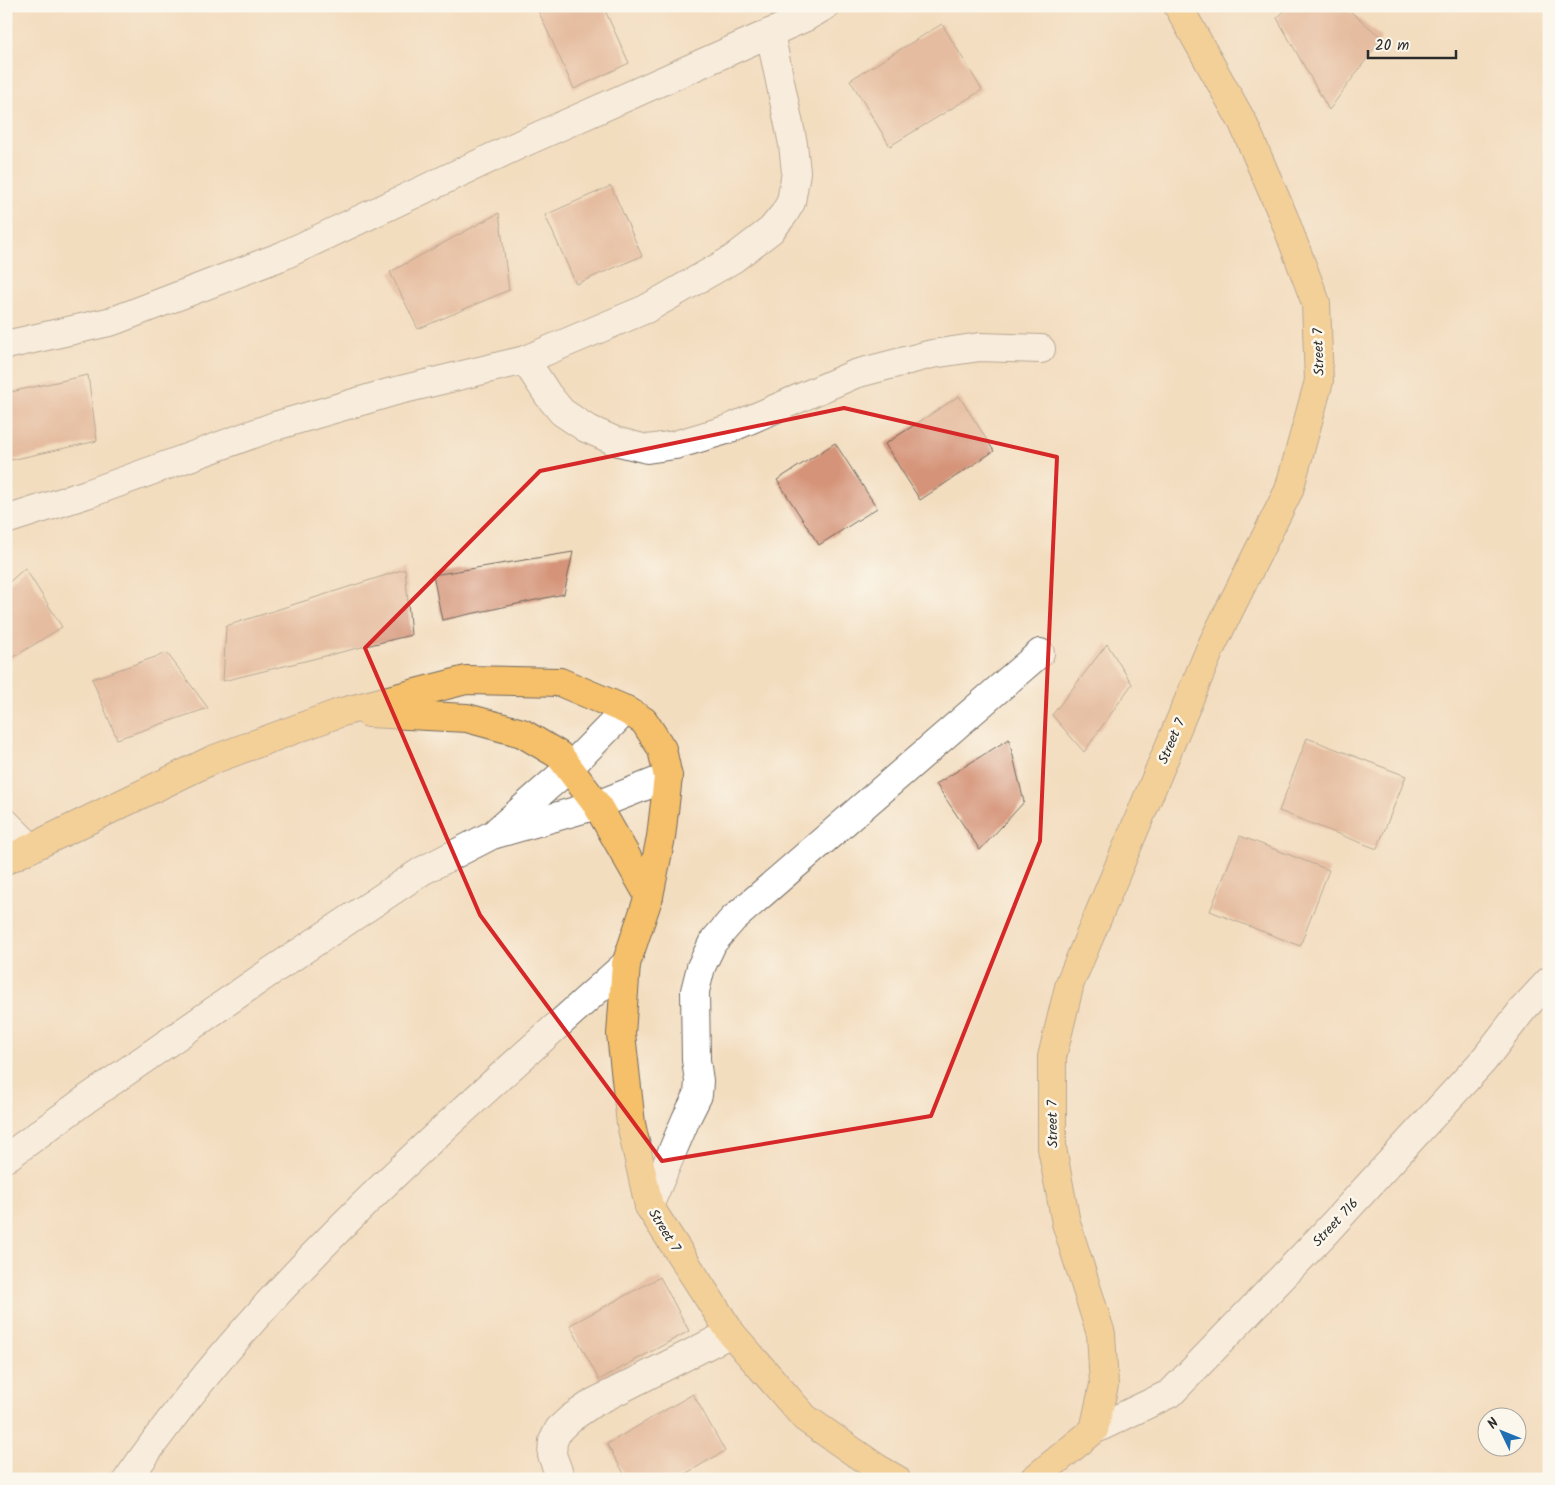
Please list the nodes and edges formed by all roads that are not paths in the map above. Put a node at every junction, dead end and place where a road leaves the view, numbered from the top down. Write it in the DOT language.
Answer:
graph roads {
  1 [pos="1178,6"];
  2 [pos="813,10"];
  3 [pos="770,33"];
  4 [pos="6,345"];
  5 [pos="1041,349"];
  6 [pos="525,360"];
  7 [pos="6,520"];
  8 [pos="1040,653"];
  9 [pos="626,710"];
  10 [pos="342,712"];
  11 [pos="568,768"];
  12 [pos="668,777"];
  13 [pos="596,805"];
  14 [pos="6,823"];
  15 [pos="492,836"];
  16 [pos="31,848"];
  17 [pos="6,860"];
  18 [pos="649,896"];
  19 [pos="626,964"];
  20 [pos="1549,980"];
  21 [pos="6,1158"];
  22 [pos="650,1206"];
  23 [pos="731,1333"];
  24 [pos="1094,1430"];
  25 [pos="128,1479"];
  26 [pos="561,1479"];
  27 [pos="896,1479"];
  28 [pos="1034,1479"];
  1 -- 24 [label="main road, Street 7"];
  2 -- 3 [label="street"];
  3 -- 4 [label="street"];
  3 -- 6 [label="street"];
  5 -- 6 [label="street"];
  6 -- 7 [label="street"];
  8 -- 22 [label="street"];
  9 -- 10 [label="main road, Street 7"];
  9 -- 11 [label="street"];
  9 -- 12 [label="main road, Street 7"];
  10 -- 11 [label="main road"];
  10 -- 16 [label="main road, Street 7"];
  11 -- 13 [label="main road"];
  11 -- 15 [label="street"];
  12 -- 13 [label="street"];
  12 -- 18 [label="main road, Street 7"];
  13 -- 15 [label="street"];
  13 -- 18 [label="main road"];
  14 -- 16 [label="street"];
  15 -- 21 [label="street"];
  16 -- 17 [label="main road, Street 7"];
  18 -- 19 [label="main road, Street 7"];
  19 -- 22 [label="main road, Street 7"];
  19 -- 25 [label="street"];
  20 -- 24 [label="street, Street 716"];
  22 -- 23 [label="main road, Street 7"];
  23 -- 26 [label="street"];
  23 -- 27 [label="main road, Street 7"];
  24 -- 28 [label="main road"];
}
